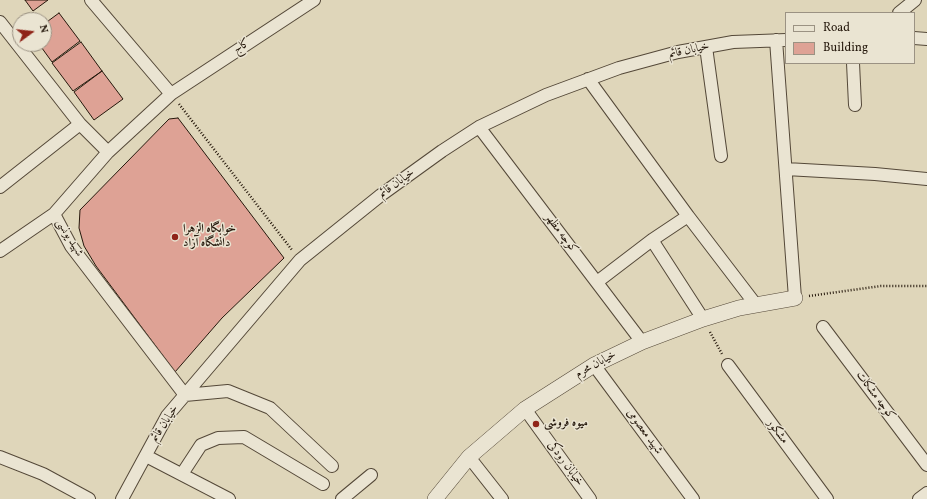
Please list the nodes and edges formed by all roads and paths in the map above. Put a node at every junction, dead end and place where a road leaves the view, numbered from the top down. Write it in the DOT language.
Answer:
graph roads {
  1 [pos="91,0"];
  2 [pos="314,0"];
  3 [pos="914,0"];
  4 [pos="900,12"];
  5 [pos="0,22"];
  6 [pos="915,38"];
  7 [pos="927,39"];
  8 [pos="781,40"];
  9 [pos="706,47"];
  10 [pos="853,64"];
  11 [pos="588,80"];
  12 [pos="171,94"];
  13 [pos="855,105"];
  14 [pos="80,124"];
  15 [pos="479,127"];
  16 [pos="108,152"];
  17 [pos="721,156"];
  18 [pos="786,169"];
  19 [pos="927,179"];
  20 [pos="0,187"];
  21 [pos="54,214"];
  22 [pos="688,216"];
  23 [pos="652,240"];
  24 [pos="0,251"];
  25 [pos="300,260"];
  26 [pos="597,282"];
  27 [pos="927,286"];
  28 [pos="795,298"];
  29 [pos="756,305"];
  30 [pos="703,318"];
  31 [pos="823,327"];
  32 [pos="642,342"];
  33 [pos="594,364"];
  34 [pos="728,365"];
  35 [pos="185,395"];
  36 [pos="526,409"];
  37 [pos="146,456"];
  38 [pos="0,457"];
  39 [pos="470,457"];
  40 [pos="927,465"];
  41 [pos="332,466"];
  42 [pos="182,474"];
  43 [pos="371,476"];
  44 [pos="323,484"];
  45 [pos="927,493"];
  46 [pos="89,499"];
  47 [pos="122,499"];
  48 [pos="229,499"];
  49 [pos="342,499"];
  50 [pos="435,499"];
  51 [pos="502,499"];
  52 [pos="590,499"];
  53 [pos="693,499"];
  54 [pos="827,499"];
  55 [pos="919,499"];
  1 -- 12 [label="street"];
  2 -- 12 [label="street, کاج"];
  3 -- 4 [label="street"];
  5 -- 14 [label="street"];
  6 -- 7 [label="street"];
  8 -- 9 [label="street, خیابان قائم"];
  8 -- 18 [label="street"];
  9 -- 11 [label="street, خیابان قائم"];
  9 -- 17 [label="street"];
  10 -- 13 [label="street"];
  11 -- 15 [label="street, خیابان قائم"];
  11 -- 22 [label="street"];
  12 -- 16 [label="street, شهید یونسی"];
  12 -- 25 [label="path"];
  14 -- 16 [label="street"];
  14 -- 20 [label="street"];
  15 -- 25 [label="street, خیابان قائم"];
  15 -- 26 [label="street, کوچه مظهر"];
  16 -- 21 [label="street, شهید یونسی"];
  18 -- 19 [label="street"];
  18 -- 28 [label="street"];
  21 -- 24 [label="street"];
  21 -- 35 [label="street, شهید یونسی"];
  22 -- 23 [label="street"];
  22 -- 29 [label="street"];
  23 -- 26 [label="street"];
  23 -- 30 [label="street"];
  25 -- 35 [label="street, خیابان قائم"];
  26 -- 32 [label="street, کوچه مظهر"];
  27 -- 28 [label="path"];
  28 -- 29 [label="street, خیابان محرم"];
  29 -- 30 [label="street, خیابان محرم"];
  30 -- 32 [label="street, خیابان محرم"];
  30 -- 34 [label="path"];
  31 -- 40 [label="street, کوچه مشکات"];
  32 -- 33 [label="street, خیابان محرم"];
  33 -- 36 [label="street, خیابان محرم"];
  33 -- 53 [label="street, شهید معصومی"];
  34 -- 54 [label="street, مشکور"];
  35 -- 37 [label="street, خیابان قائم"];
  35 -- 41 [label="street"];
  36 -- 39 [label="street, خیابان محرم"];
  36 -- 52 [label="street, خیابان رودکی"];
  37 -- 42 [label="street"];
  37 -- 47 [label="street, خیابان قائم"];
  38 -- 46 [label="street"];
  39 -- 50 [label="street, خیابان محرم"];
  39 -- 51 [label="street"];
  42 -- 44 [label="street"];
  42 -- 48 [label="street"];
  43 -- 49 [label="street"];
  45 -- 55 [label="street"];
}
